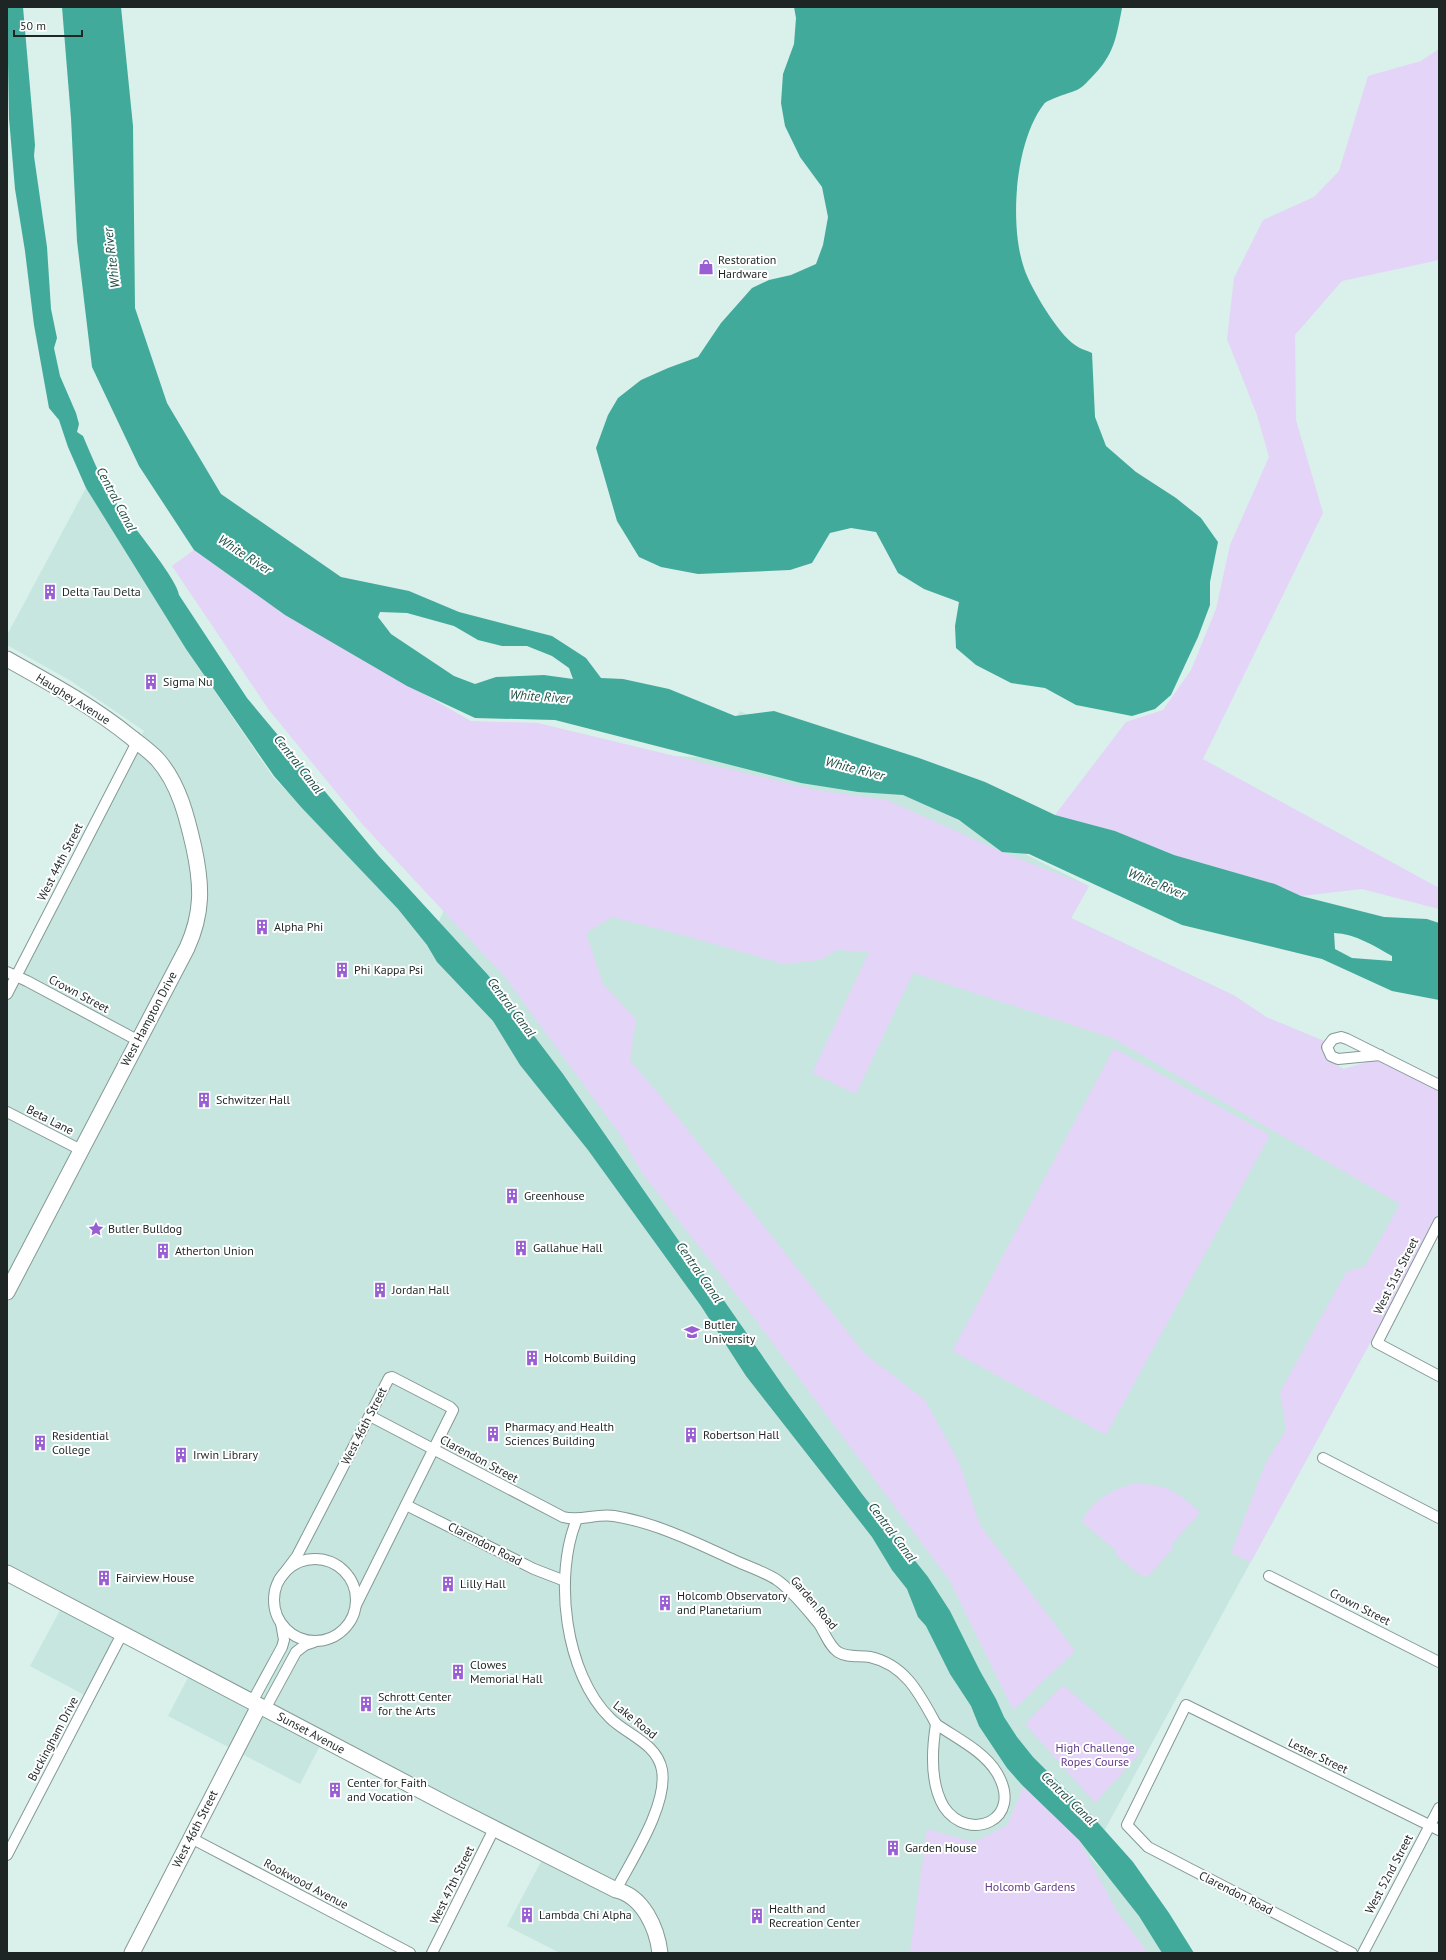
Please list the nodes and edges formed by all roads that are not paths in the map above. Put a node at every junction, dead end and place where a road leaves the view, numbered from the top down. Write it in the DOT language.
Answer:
graph roads {
  1 [pos="7,659"];
  2 [pos="137,742"];
  3 [pos="12,974"];
  4 [pos="7,994"];
  5 [pos="137,1040"];
  6 [pos="1380,1054"];
  7 [pos="1439,1085"];
  8 [pos="7,1112"];
  9 [pos="81,1150"];
  10 [pos="1438,1228"];
  11 [pos="13,1265"];
  12 [pos="7,1292"];
  13 [pos="1439,1376"];
  14 [pos="370,1416"];
  15 [pos="433,1450"];
  16 [pos="1323,1458"];
  17 [pos="406,1505"];
  18 [pos="1439,1518"];
  19 [pos="577,1519"];
  20 [pos="7,1573"];
  21 [pos="1269,1576"];
  22 [pos="279,1580"];
  23 [pos="565,1581"];
  24 [pos="356,1605"];
  25 [pos="281,1623"];
  26 [pos="122,1634"];
  27 [pos="318,1641"];
  28 [pos="1439,1662"];
  29 [pos="1186,1705"];
  30 [pos="259,1706"];
  31 [pos="936,1724"];
  32 [pos="1439,1808"];
  33 [pos="1434,1828"];
  34 [pos="494,1829"];
  35 [pos="190,1838"];
  36 [pos="7,1855"];
  37 [pos="616,1890"];
  38 [pos="132,1953"];
  39 [pos="410,1953"];
  40 [pos="432,1953"];
  41 [pos="654,1953"];
  42 [pos="660,1953"];
  43 [pos="1352,1953"];
  44 [pos="1363,1953"];
  1 -- 2 [label="street, Haughey Avenue"];
  2 -- 3 [label="street, West 44th Street"];
  2 -- 5 [label="street, West Hampton Drive"];
  3 -- 4 [label="street, West 44th Street"];
  3 -- 5 [label="street, Crown Street"];
  5 -- 9 [label="street, West Hampton Drive"];
  6 -- 7 [label="street"];
  8 -- 9 [label="street, Beta Lane"];
  9 -- 11 [label="street, West Hampton Drive"];
  10 -- 13 [label="street, West 51st Street"];
  11 -- 12 [label="street, West Hampton Drive"];
  14 -- 15 [label="street, Clarendon Street"];
  14 -- 15 [label="street, West 46th Street"];
  14 -- 22 [label="street, West 46th Street"];
  15 -- 17 [label="street, West 46th Street"];
  15 -- 19 [label="street, Clarendon Street"];
  16 -- 18 [label="street"];
  17 -- 23 [label="street, Clarendon Road"];
  17 -- 24 [label="street, West 46th Street"];
  19 -- 23 [label="street, Lake Road"];
  19 -- 31 [label="street, Garden Road"];
  20 -- 26 [label="street, Sunset Avenue"];
  21 -- 28 [label="street, Crown Street"];
  22 -- 24 [label="street, West 46th Street"];
  22 -- 25 [label="street, West 46th Street"];
  23 -- 37 [label="street, Lake Road"];
  24 -- 27 [label="street, West 46th Street"];
  25 -- 27 [label="street, West 46th Street"];
  25 -- 30 [label="street, West 46th Street"];
  26 -- 30 [label="street, Sunset Avenue"];
  26 -- 36 [label="street, Buckingham Drive"];
  27 -- 30 [label="street, West 46th Street"];
  29 -- 33 [label="street, Lester Street"];
  29 -- 43 [label="street, Clarendon Road"];
  30 -- 34 [label="street, Sunset Avenue"];
  30 -- 35 [label="street, West 46th Street"];
  31 -- 31 [label="street, Garden Road"];
  32 -- 33 [label="street, West 52nd Street"];
  33 -- 44 [label="street, West 52nd Street"];
  34 -- 37 [label="street, Sunset Avenue"];
  34 -- 40 [label="street, West 47th Street"];
  35 -- 38 [label="street, West 46th Street"];
  35 -- 39 [label="street, Rookwood Avenue"];
  37 -- 41 [label="street, Sunset Avenue"];
  37 -- 42 [label="street, Sunset Avenue"];
}
